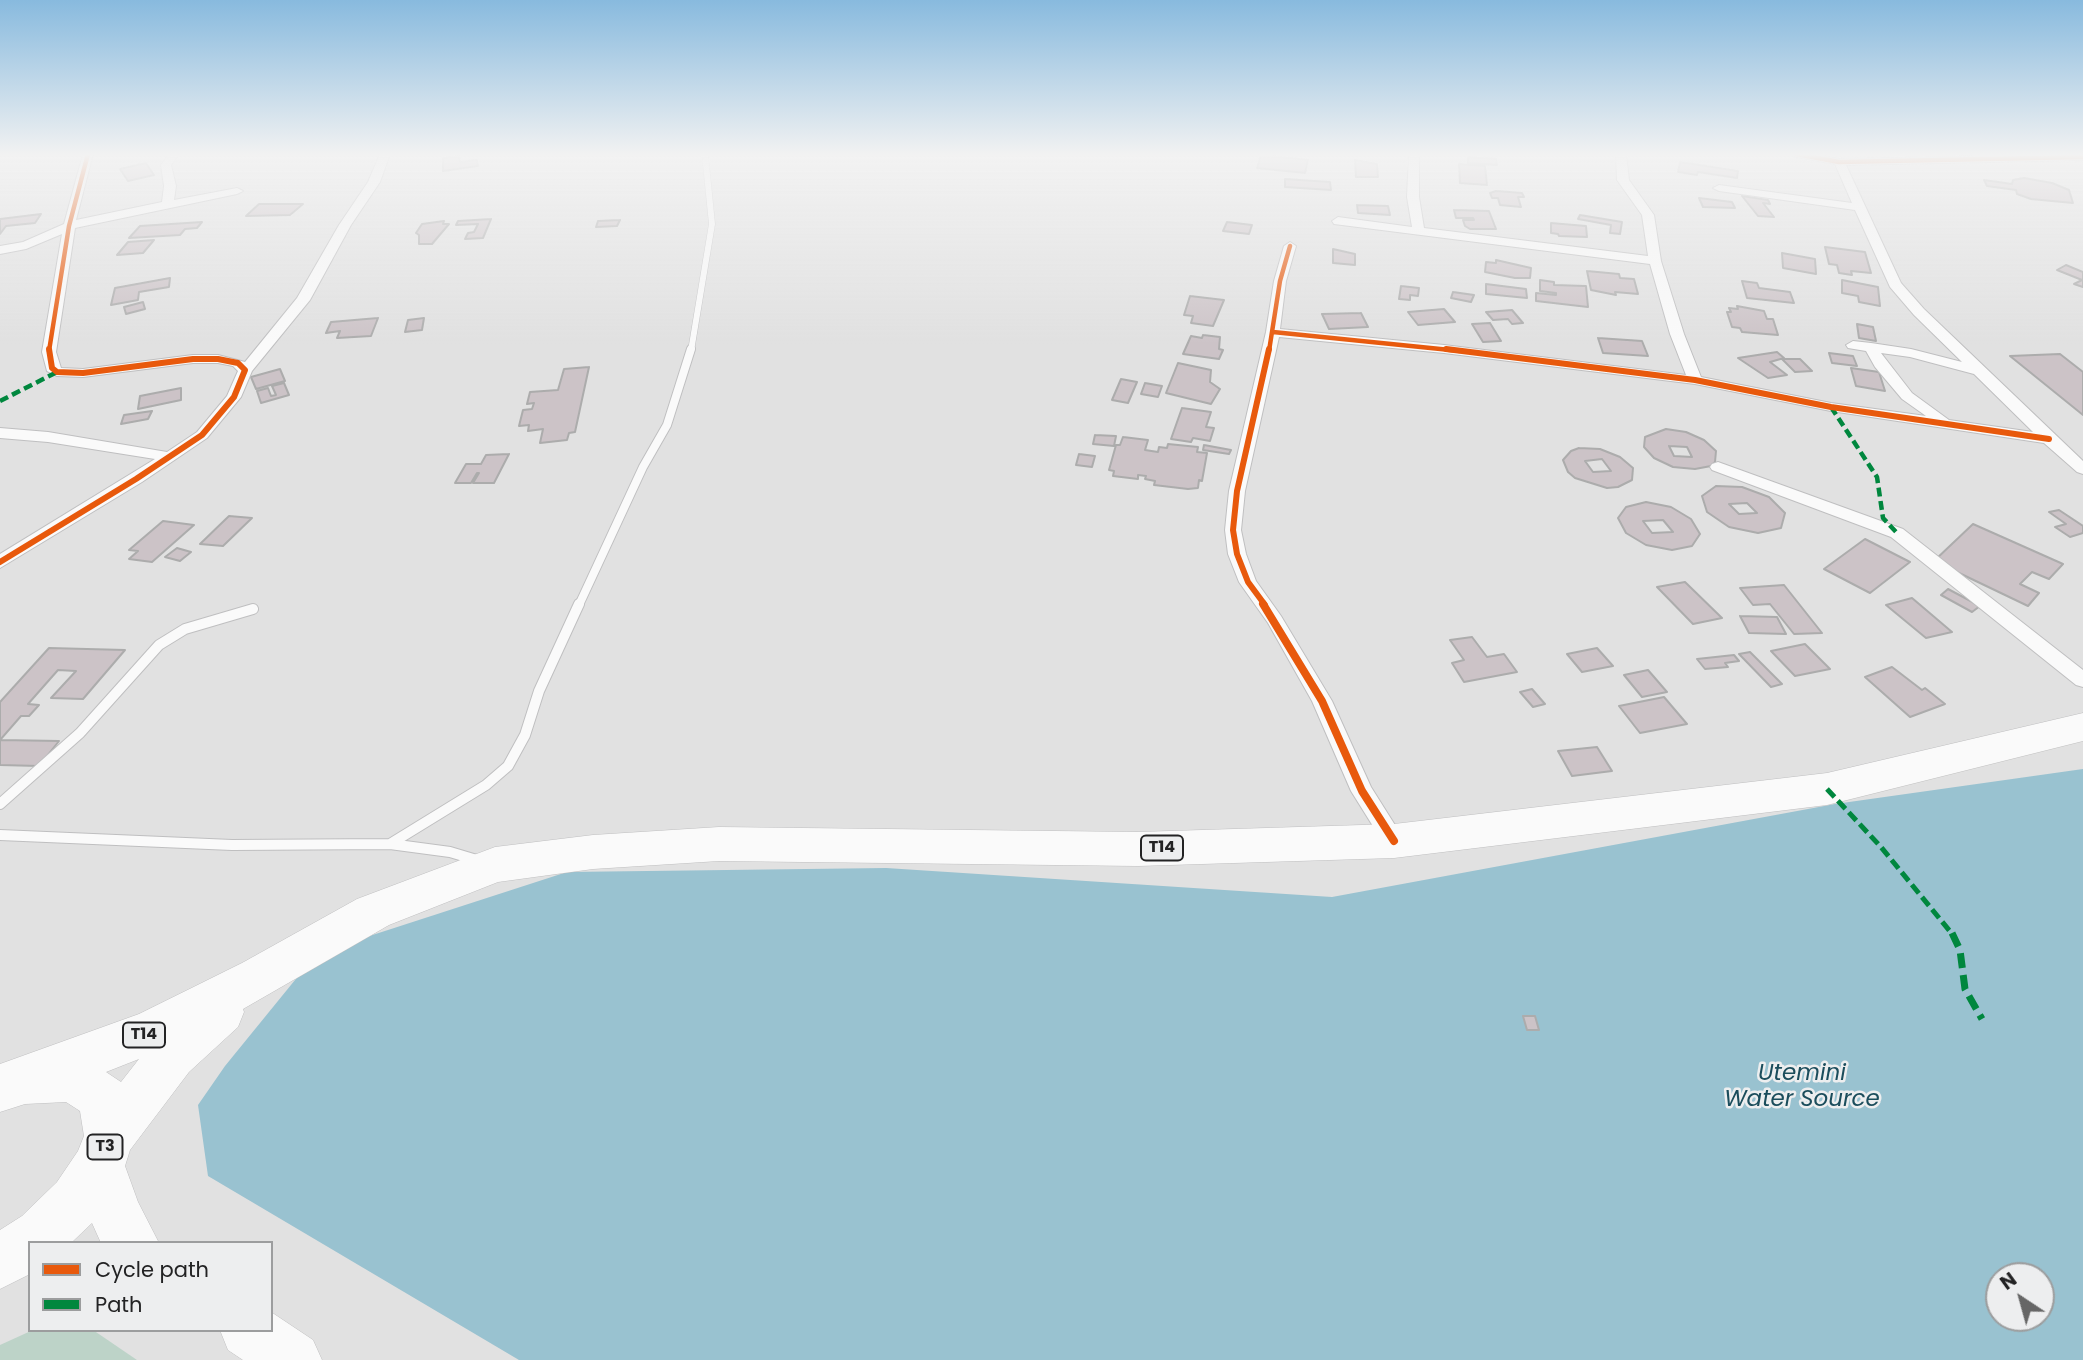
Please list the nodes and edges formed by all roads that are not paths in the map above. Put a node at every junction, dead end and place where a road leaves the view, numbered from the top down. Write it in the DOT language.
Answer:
graph roads {
  1 [pos="71,217"];
  2 [pos="106,217"];
  3 [pos="350,217"];
  4 [pos="711,217"];
  5 [pos="1416,217"];
  6 [pos="1648,217"];
  7 [pos="1864,217"];
  8 [pos="1338,221"];
  9 [pos="69,226"];
  10 [pos="1418,230"];
  11 [pos="1290,246"];
  12 [pos="0,250"];
  13 [pos="1655,261"];
  14 [pos="1273,332"];
  15 [pos="1853,345"];
  16 [pos="1871,347"];
  17 [pos="245,370"];
  18 [pos="1981,372"];
  19 [pos="1695,380"];
  20 [pos="1947,424"];
  21 [pos="0,433"];
  22 [pos="2049,439"];
  23 [pos="171,457"];
  24 [pos="1718,467"];
  25 [pos="2083,470"];
  26 [pos="0,562"];
  27 [pos="253,608"];
  28 [pos="2083,680"];
  29 [pos="2083,727"];
  30 [pos="0,804"];
  31 [pos="0,835"];
  32 [pos="1394,841"];
  33 [pos="390,844"];
  34 [pos="495,865"];
  35 [pos="258,978"];
  36 [pos="13,1084"];
  37 [pos="104,1151"];
  38 [pos="32,1241"];
  39 [pos="131,1241"];
  40 [pos="28,1244"];
  41 [pos="28,1258"];
  42 [pos="0,1262"];
  43 [pos="251,1332"];
  44 [pos="293,1360"];
  1 -- 9 [label="street"];
  2 -- 9 [label="street"];
  3 -- 17 [label="street"];
  4 -- 33 [label="lane"];
  5 -- 10 [label="street"];
  6 -- 13 [label="street"];
  7 -- 18 [label="street"];
  8 -- 10 [label="street"];
  9 -- 12 [label="street"];
  9 -- 17 [label="street"];
  10 -- 13 [label="street"];
  11 -- 14 [label="street"];
  13 -- 19 [label="street"];
  14 -- 19 [label="street"];
  14 -- 32 [label="street"];
  15 -- 16 [label="street"];
  16 -- 18 [label="street"];
  16 -- 20 [label="street"];
  17 -- 23 [label="street"];
  18 -- 22 [label="street"];
  19 -- 20 [label="street"];
  20 -- 22 [label="street"];
  21 -- 23 [label="street"];
  22 -- 25 [label="street"];
  23 -- 26 [label="street"];
  24 -- 28 [label="street"];
  27 -- 30 [label="lane"];
  29 -- 32 [label="highway, T14"];
  31 -- 33 [label="lane"];
  32 -- 34 [label="highway, T14"];
  33 -- 34 [label="lane"];
  34 -- 35 [label="highway, T14"];
  35 -- 36 [label="highway, T14"];
  35 -- 37 [label="highway, T14"];
  36 -- 37 [label="highway, T3"];
  37 -- 38 [label="highway, T3"];
  37 -- 39 [label="highway, T3"];
  40 -- 42 [label="highway, T3"];
  41 -- 42 [label="highway, T3"];
  43 -- 44 [label="highway"];
}
